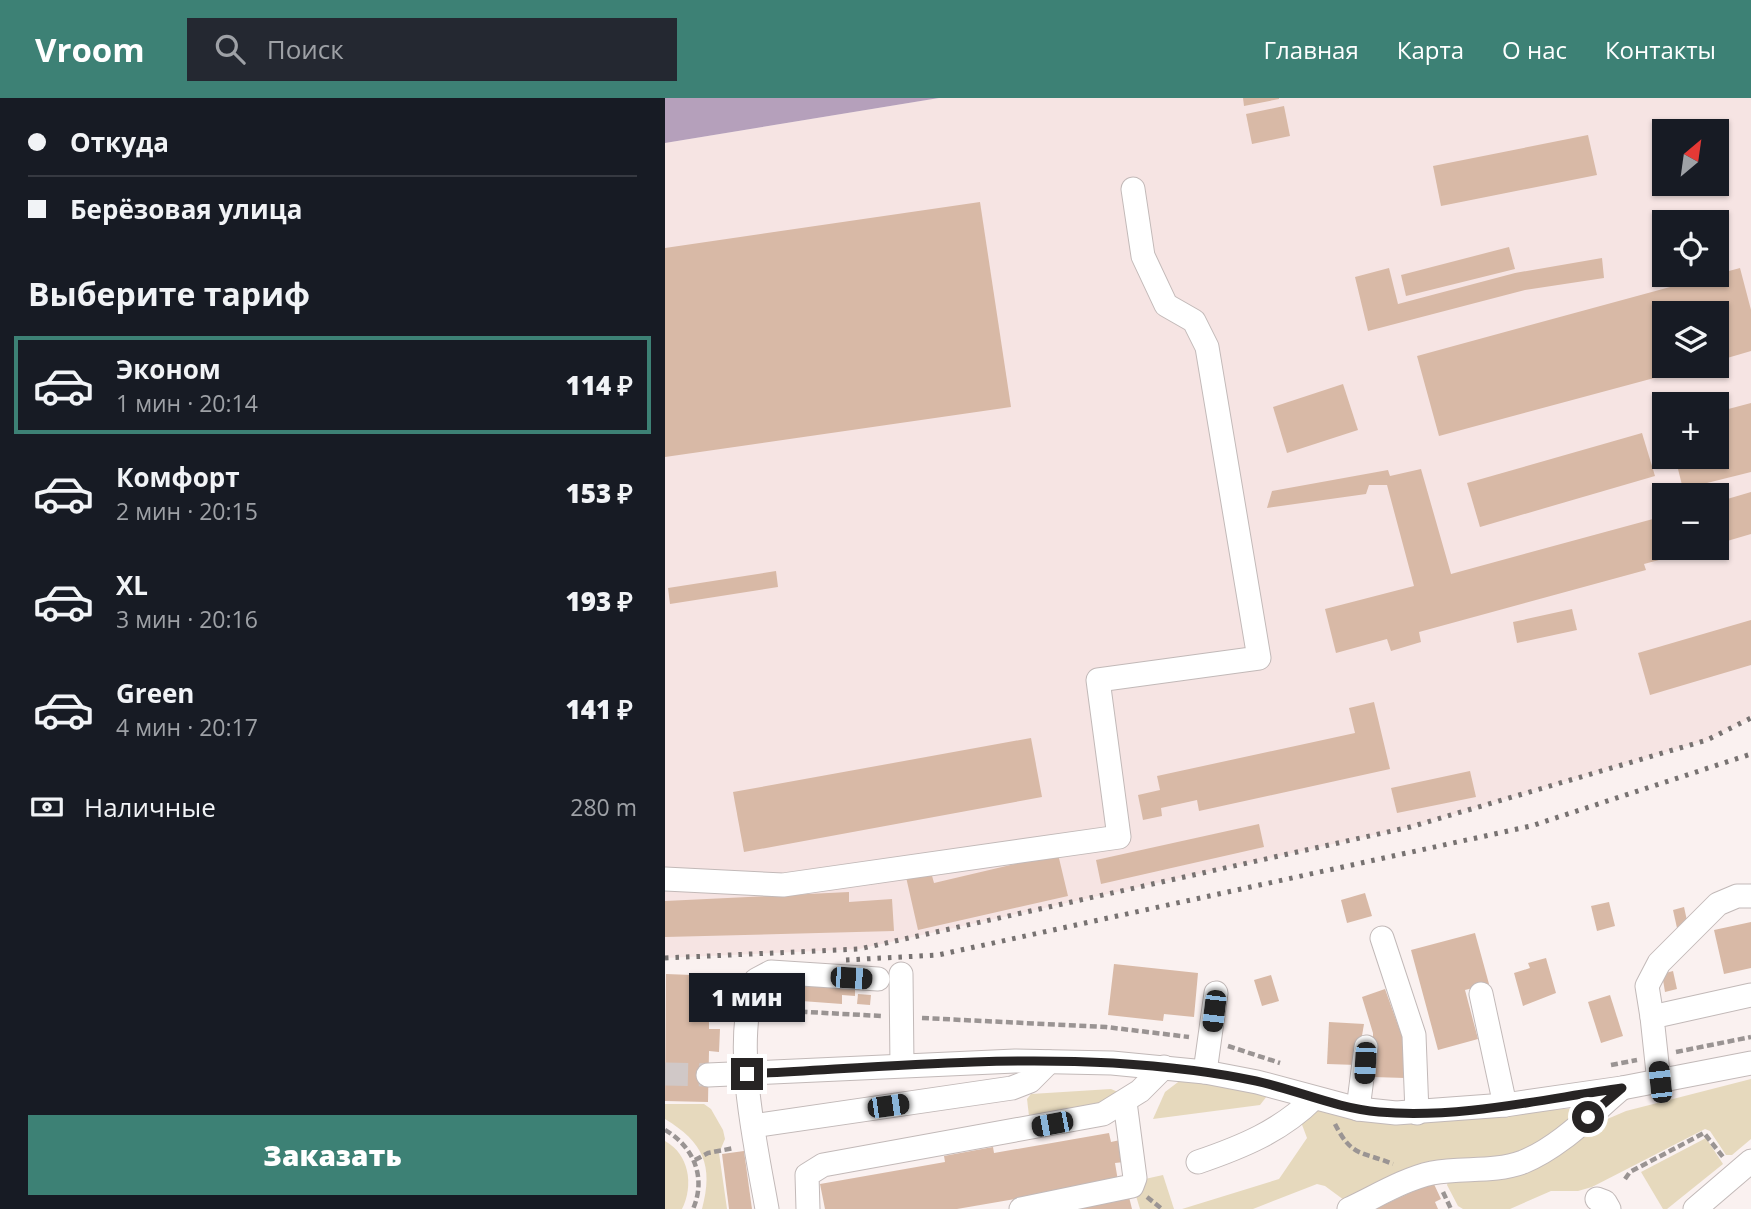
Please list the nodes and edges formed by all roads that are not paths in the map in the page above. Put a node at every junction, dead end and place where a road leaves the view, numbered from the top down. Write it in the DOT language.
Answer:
graph roads {
  1 [pos="1133,189"];
  2 [pos="665,879"];
  3 [pos="1751,896"];
  4 [pos="1382,938"];
  5 [pos="901,974"];
  6 [pos="878,979"];
  7 [pos="1216,993"];
  8 [pos="1481,994"];
  9 [pos="1751,995"];
  10 [pos="1652,1017"];
  11 [pos="1366,1047"];
  12 [pos="1049,1062"];
  13 [pos="1751,1063"];
  14 [pos="902,1065"];
  15 [pos="1164,1067"];
  16 [pos="1205,1072"];
  17 [pos="747,1074"];
  18 [pos="708,1075"];
  19 [pos="1660,1082"];
  20 [pos="1622,1088"];
  21 [pos="1314,1098"];
  22 [pos="1125,1102"];
  23 [pos="1505,1105"];
  24 [pos="1358,1109"];
  25 [pos="1417,1113"];
  26 [pos="755,1136"];
  27 [pos="1198,1162"];
  28 [pos="1743,1168"];
  29 [pos="767,1209"];
  30 [pos="808,1209"];
  31 [pos="1021,1209"];
  32 [pos="1349,1209"];
  33 [pos="1695,1209"];
  1 -- 2 [label="street"];
  3 -- 10 [label="street"];
  4 -- 25 [label="street"];
  5 -- 14 [label="street"];
  6 -- 17 [label="street"];
  7 -- 16 [label="street"];
  8 -- 23 [label="street"];
  9 -- 10 [label="street"];
  10 -- 19 [label="street"];
  11 -- 24 [label="street"];
  12 -- 14 [label="street"];
  12 -- 15 [label="street"];
  12 -- 26 [label="street"];
  13 -- 19 [label="street"];
  14 -- 17 [label="street"];
  15 -- 16 [label="street"];
  15 -- 22 [label="street"];
  16 -- 21 [label="street"];
  17 -- 18 [label="street"];
  17 -- 26 [label="street"];
  19 -- 20 [label="street"];
  20 -- 23 [label="street"];
  20 -- 32 [label="street"];
  21 -- 24 [label="street"];
  21 -- 27 [label="street"];
  22 -- 30 [label="street"];
  22 -- 31 [label="street"];
  23 -- 25 [label="street"];
  24 -- 25 [label="street"];
  26 -- 29 [label="street"];
  28 -- 33 [label="street"];
}
